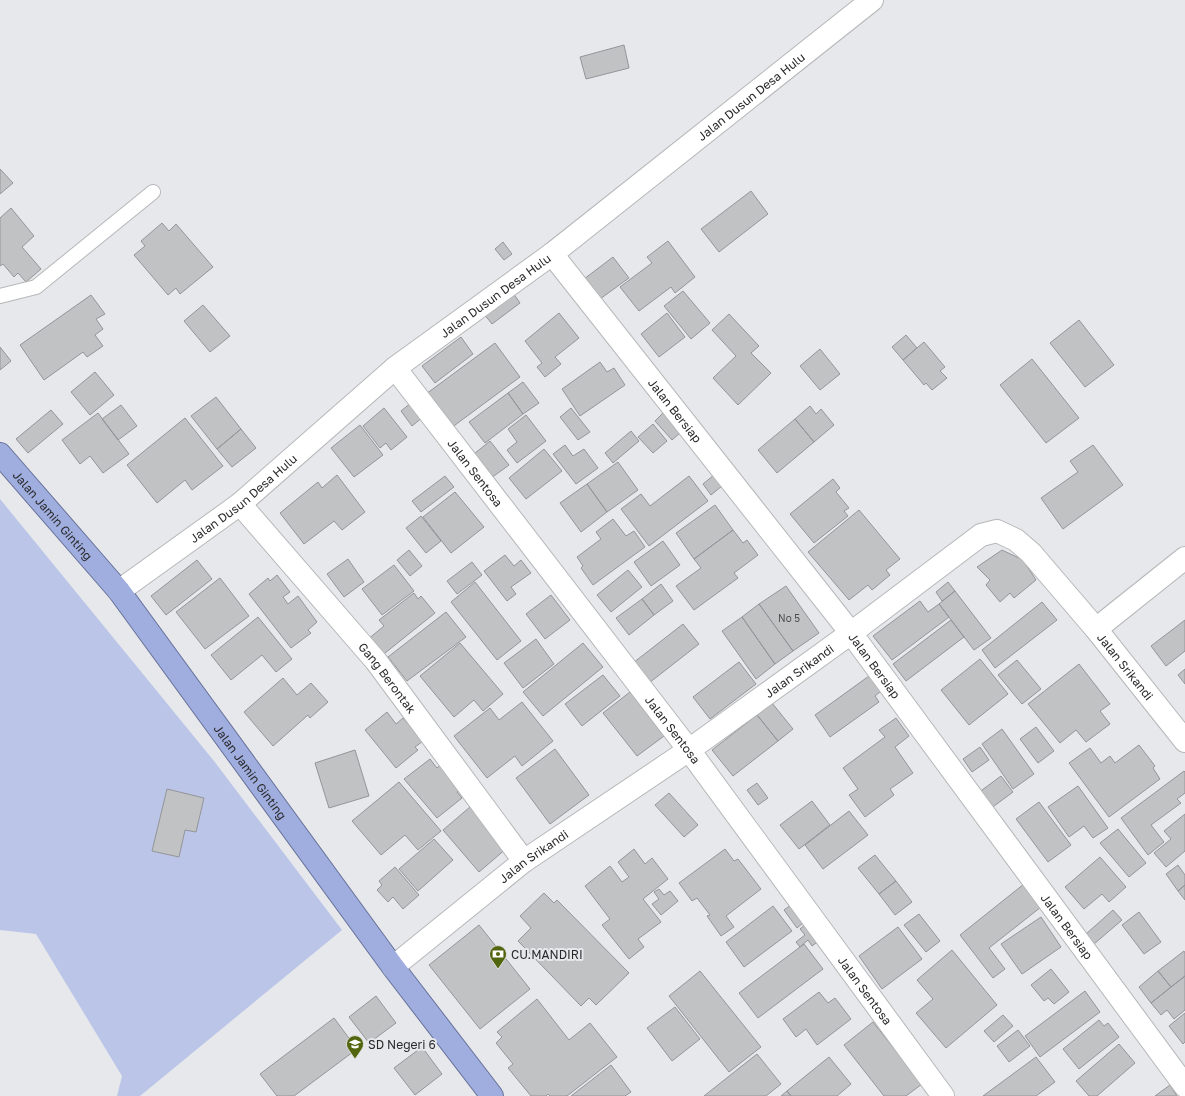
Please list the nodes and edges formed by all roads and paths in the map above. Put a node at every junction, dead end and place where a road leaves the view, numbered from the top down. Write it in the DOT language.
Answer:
graph roads {
  1 [pos="872,0"];
  2 [pos="153,192"];
  3 [pos="552,254"];
  4 [pos="0,296"];
  5 [pos="395,368"];
  6 [pos="0,454"];
  7 [pos="240,504"];
  8 [pos="1185,558"];
  9 [pos="119,591"];
  10 [pos="1096,629"];
  11 [pos="851,633"];
  12 [pos="1185,741"];
  13 [pos="689,750"];
  14 [pos="524,861"];
  15 [pos="393,967"];
  16 [pos="1185,1086"];
  17 [pos="492,1096"];
  18 [pos="944,1096"];
  1 -- 3 [label="street, Jalan Dusun Desa Hulu"];
  2 -- 4 [label="lane"];
  3 -- 5 [label="street, Jalan Dusun Desa Hulu"];
  3 -- 11 [label="street, Jalan Bersiap"];
  5 -- 7 [label="street, Jalan Dusun Desa Hulu"];
  5 -- 13 [label="street, Jalan Sentosa"];
  6 -- 9 [label="highway, Jalan Jamin Ginting"];
  7 -- 9 [label="street, Jalan Dusun Desa Hulu"];
  7 -- 14 [label="street, Gang Berontak"];
  8 -- 10 [label="street"];
  9 -- 15 [label="highway, Jalan Jamin Ginting"];
  10 -- 11 [label="street, Jalan Srikandi"];
  10 -- 12 [label="street, Jalan Srikandi"];
  11 -- 13 [label="street, Jalan Srikandi"];
  11 -- 16 [label="street, Jalan Bersiap"];
  13 -- 14 [label="street, Jalan Srikandi"];
  13 -- 18 [label="street, Jalan Sentosa"];
  14 -- 15 [label="street, Jalan Srikandi"];
  15 -- 17 [label="highway, Jalan Jamin Ginting"];
}
